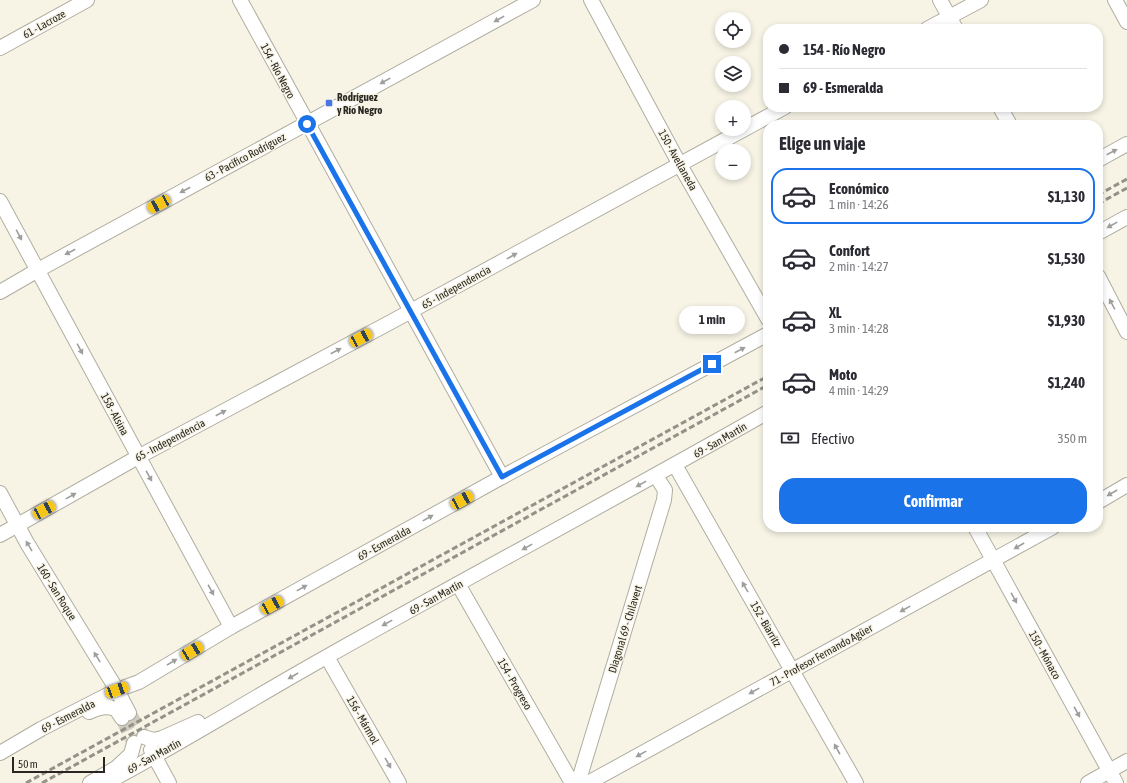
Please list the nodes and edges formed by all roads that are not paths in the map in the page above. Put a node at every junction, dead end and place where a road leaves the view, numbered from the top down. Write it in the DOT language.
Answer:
graph roads {
  1 [pos="87,0"];
  2 [pos="240,0"];
  3 [pos="533,0"];
  4 [pos="591,0"];
  5 [pos="940,0"];
  6 [pos="981,0"];
  7 [pos="1115,0"];
  8 [pos="1127,22"];
  9 [pos="952,23"];
  10 [pos="0,48"];
  11 [pos="776,112"];
  12 [pos="307,124"];
  13 [pos="1127,144"];
  14 [pos="1103,157"];
  15 [pos="680,164"];
  16 [pos="0,201"];
  17 [pos="1127,217"];
  18 [pos="1103,230"];
  19 [pos="38,270"];
  20 [pos="1103,286"];
  21 [pos="0,292"];
  22 [pos="763,310"];
  23 [pos="410,312"];
  24 [pos="1127,332"];
  25 [pos="763,337"];
  26 [pos="763,415"];
  27 [pos="138,457"];
  28 [pos="675,465"];
  29 [pos="656,476"];
  30 [pos="502,477"];
  31 [pos="1127,485"];
  32 [pos="0,493"];
  33 [pos="1103,499"];
  34 [pos="18,526"];
  35 [pos="978,532"];
  36 [pos="1044,532"];
  37 [pos="0,535"];
  38 [pos="994,561"];
  39 [pos="458,584"];
  40 [pos="231,627"];
  41 [pos="327,657"];
  42 [pos="792,670"];
  43 [pos="117,690"];
  44 [pos="230,713"];
  45 [pos="41,729"];
  46 [pos="139,740"];
  47 [pos="0,753"];
  48 [pos="155,756"];
  49 [pos="1127,761"];
  50 [pos="1112,777"];
  51 [pos="397,782"];
  52 [pos="90,783"];
  53 [pos="106,783"];
  54 [pos="169,783"];
  55 [pos="572,783"];
  56 [pos="578,783"];
  57 [pos="588,783"];
  58 [pos="856,783"];
  59 [pos="1088,783"];
  1 -- 10 [label="street, 61 - Lacroze"];
  2 -- 12 [label="street, 154 - Río Negro"];
  3 -- 12 [label="street, 63 - Pacífico Rodríguez, one-way"];
  4 -- 15 [label="street, 150 - Avellaneda"];
  5 -- 9 [label="street"];
  6 -- 9 [label="street"];
  7 -- 8 [label="street"];
  11 -- 15 [label="street, 65 - Independencia"];
  12 -- 19 [label="street, 63 - Pacífico Rodríguez, one-way"];
  12 -- 23 [label="street, 154 - Río Negro"];
  14 -- 13 [label="street, one-way"];
  15 -- 22 [label="street, 150 - Avellaneda"];
  23 -- 15 [label="street, 65 - Independencia, one-way"];
  16 -- 19 [label="street, 158 - Alsina, one-way"];
  17 -- 18 [label="street, one-way"];
  19 -- 21 [label="street, 63 - Pacífico Rodríguez"];
  19 -- 27 [label="street, 158 - Alsina, one-way"];
  24 -- 20 [label="street, one-way"];
  27 -- 23 [label="street, 65 - Independencia, one-way"];
  23 -- 30 [label="street, 154 - Río Negro"];
  30 -- 25 [label="street, 69 - Esmeralda, one-way"];
  26 -- 28 [label="street, 69 - San Martín"];
  34 -- 27 [label="street, 65 - Independencia, one-way"];
  27 -- 40 [label="street, 158 - Alsina, one-way"];
  28 -- 29 [label="street, 69 - San Martín"];
  42 -- 28 [label="street, 152 - Biarritz, one-way"];
  29 -- 39 [label="street, 69 - San Martín, one-way"];
  29 -- 56 [label="street, Diagonal 69 - Chilavert"];
  40 -- 30 [label="street, 69 - Esmeralda, one-way"];
  31 -- 33 [label="street, one-way"];
  32 -- 34 [label="street, 160 - San Roque"];
  34 -- 37 [label="street, 65 - Independencia"];
  43 -- 34 [label="street, 160 - San Roque, one-way"];
  35 -- 38 [label="street, 150 - Mónaco"];
  36 -- 38 [label="street, 71 - Profesor Fernando Agüer, one-way"];
  38 -- 42 [label="street, 71 - Profesor Fernando Agüer, one-way"];
  38 -- 50 [label="street, 150 - Mónaco, one-way"];
  39 -- 41 [label="street, 69 - San Martín, one-way"];
  39 -- 55 [label="street, 154 - Progreso"];
  43 -- 40 [label="street, 69 - Esmeralda, one-way"];
  41 -- 44 [label="street, 69 - San Martín, one-way"];
  41 -- 51 [label="street, 156 - Mármol, one-way"];
  42 -- 57 [label="street, 71 - Profesor Fernando Agüer, one-way"];
  58 -- 42 [label="street, 152 - Biarritz, one-way"];
  43 -- 45 [label="street, 69 - Esmeralda"];
  43 -- 45 [label="street, 160 - San Roque"];
  44 -- 46 [label="street"];
  44 -- 48 [label="street, 69 - San Martín"];
  45 -- 47 [label="street, 69 - Esmeralda"];
  46 -- 48 [label="street"];
  46 -- 52 [label="street"];
  48 -- 53 [label="street, 69 - San Martín"];
  48 -- 54 [label="street"];
  49 -- 50 [label="street"];
  50 -- 59 [label="street"];
}
